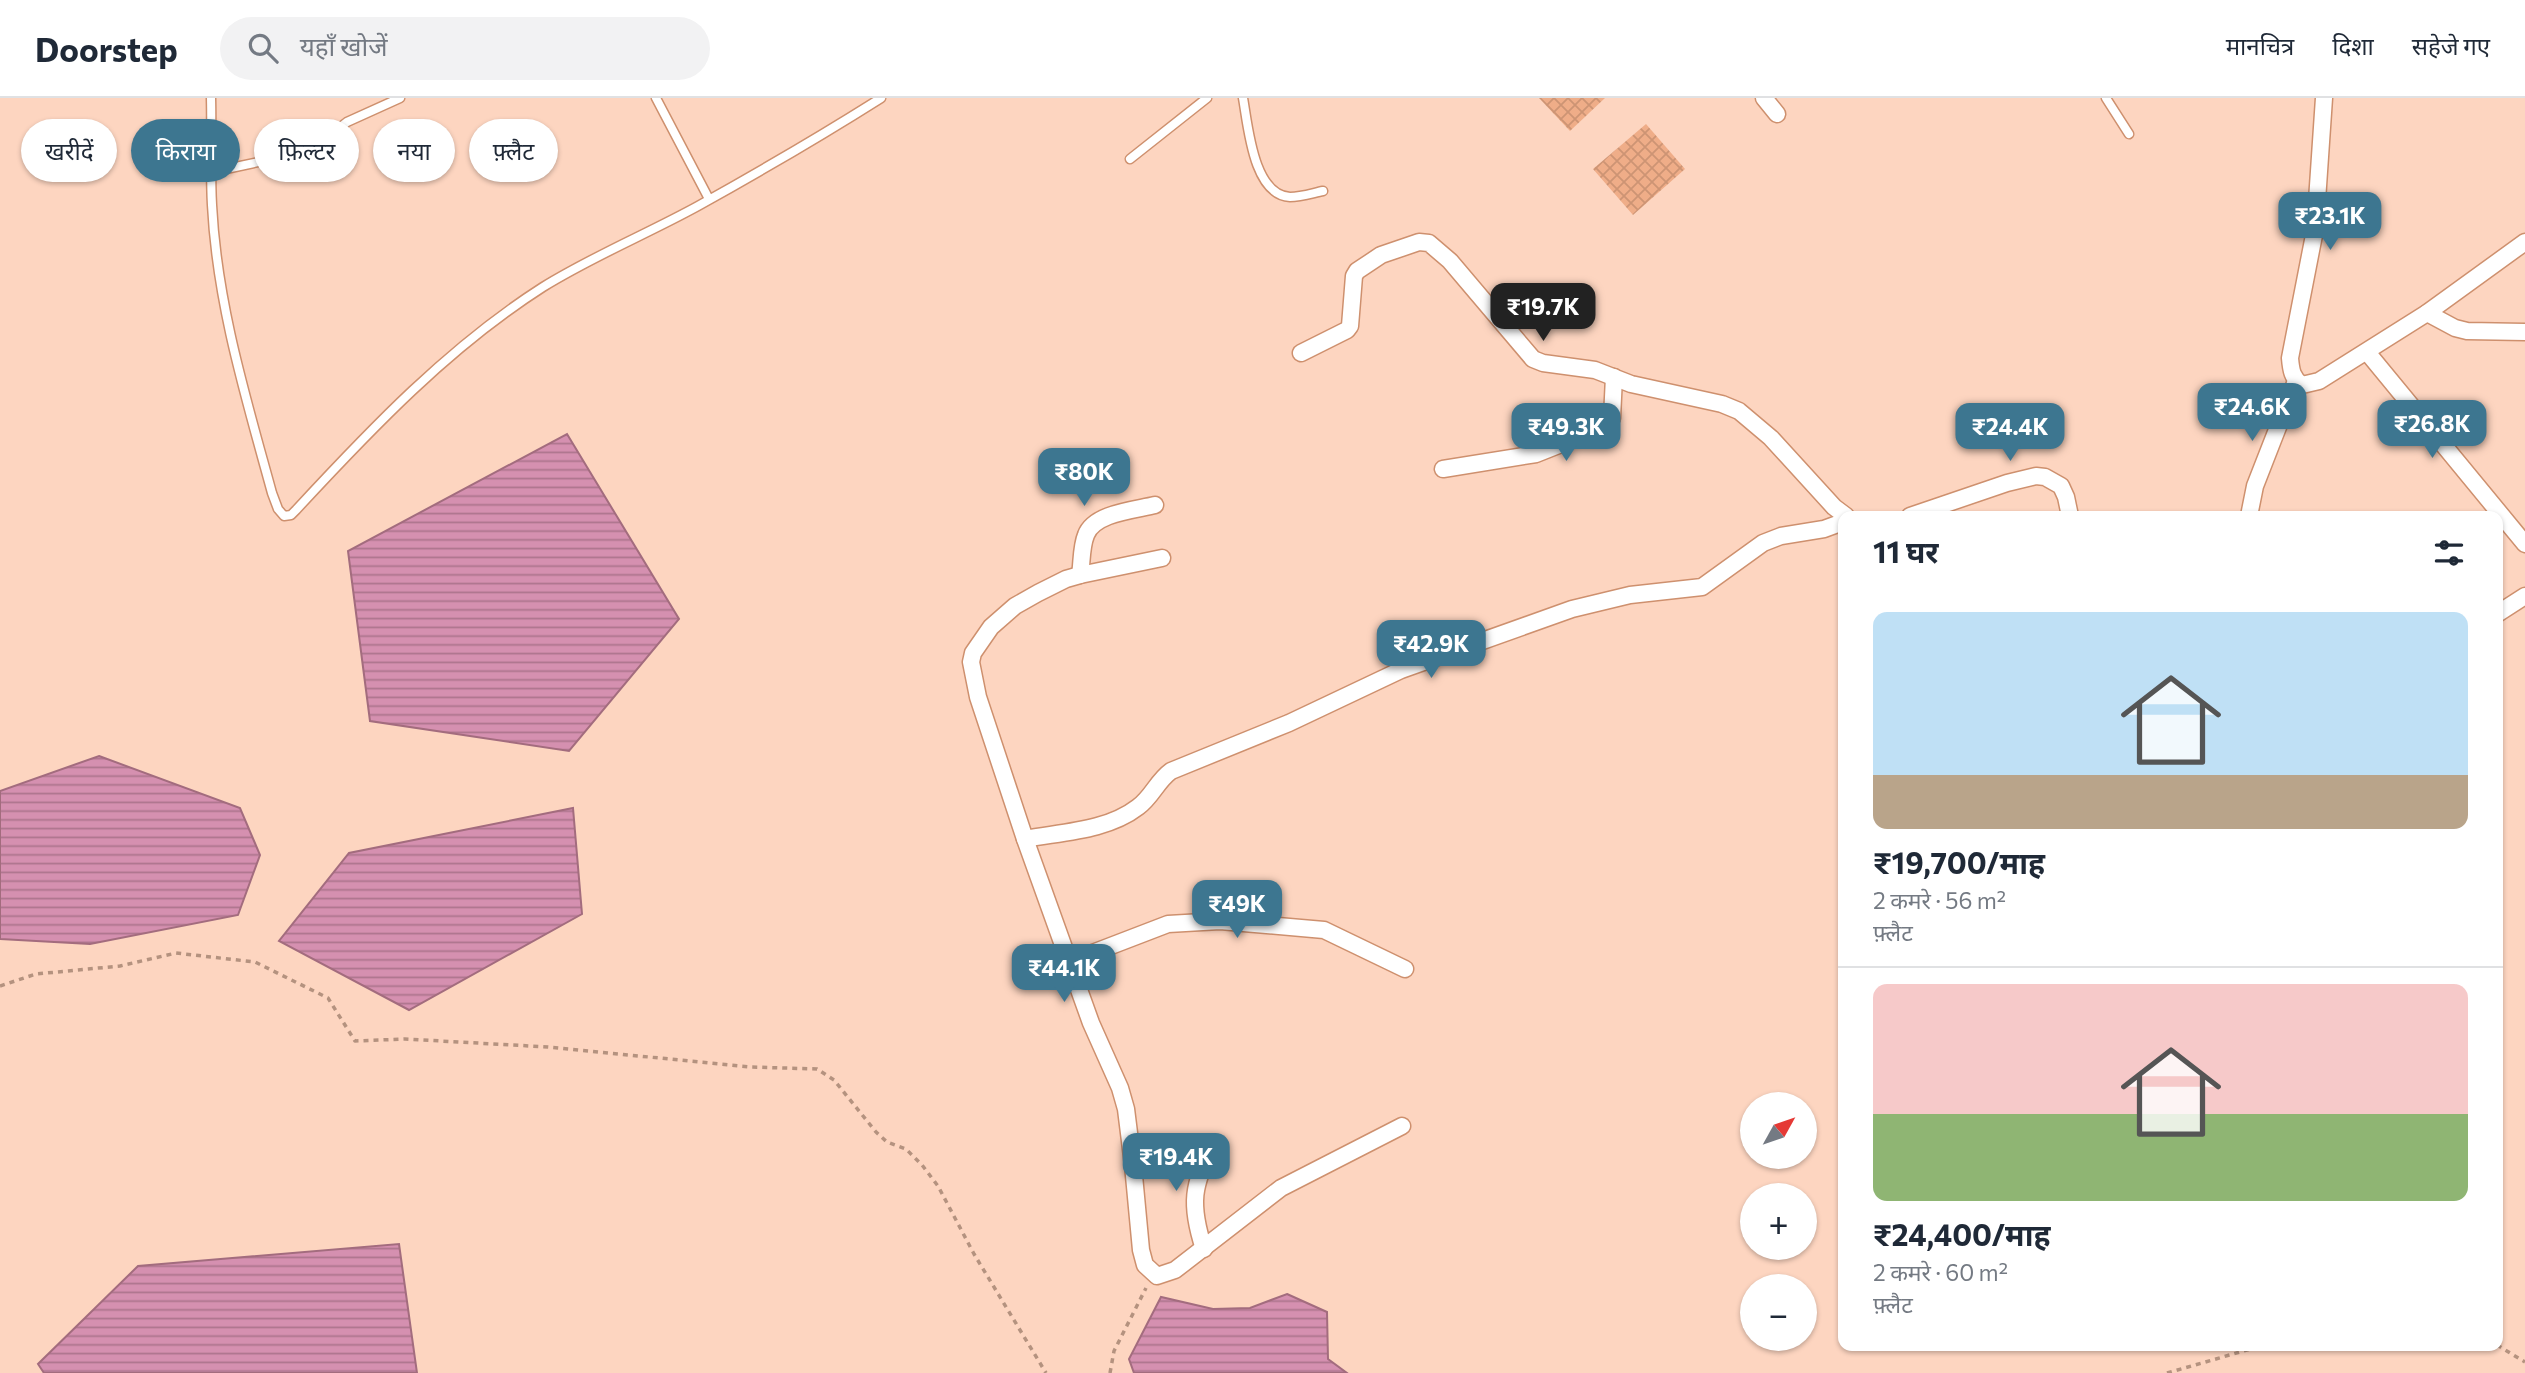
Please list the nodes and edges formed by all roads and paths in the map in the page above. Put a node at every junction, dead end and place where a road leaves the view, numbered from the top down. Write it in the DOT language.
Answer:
graph roads {
  1 [pos="211,98"];
  2 [pos="400,98"];
  3 [pos="656,98"];
  4 [pos="881,98"];
  5 [pos="1207,98"];
  6 [pos="1243,98"];
  7 [pos="1764,98"];
  8 [pos="2106,98"];
  9 [pos="2324,98"];
  10 [pos="1777,114"];
  11 [pos="211,119"];
  12 [pos="2129,134"];
  13 [pos="1130,159"];
  14 [pos="240,166"];
  15 [pos="212,182"];
  16 [pos="1323,191"];
  17 [pos="709,199"];
  18 [pos="2525,242"];
  19 [pos="2427,313"];
  20 [pos="2525,332"];
  21 [pos="2367,352"];
  22 [pos="1301,353"];
  23 [pos="1614,377"];
  24 [pos="2296,381"];
  25 [pos="1443,469"];
  26 [pos="1156,505"];
  27 [pos="1839,511"];
  28 [pos="1925,511"];
  29 [pos="2069,511"];
  30 [pos="2250,511"];
  31 [pos="2498,511"];
  32 [pos="2503,517"];
  33 [pos="1838,524"];
  34 [pos="2525,544"];
  35 [pos="1162,558"];
  36 [pos="1080,575"];
  37 [pos="2525,596"];
  38 [pos="2503,610"];
  39 [pos="1025,839"];
  40 [pos="1069,962"];
  41 [pos="1405,970"];
  42 [pos="0,986"];
  43 [pos="1402,1126"];
  44 [pos="1213,1143"];
  45 [pos="1203,1249"];
  46 [pos="1153,1274"];
  47 [pos="2503,1349"];
  48 [pos="2244,1351"];
  49 [pos="2525,1362"];
  50 [pos="1046,1373"];
  51 [pos="1110,1373"];
  52 [pos="2167,1373"];
  1 -- 11 [label="lane"];
  2 -- 14 [label="lane"];
  3 -- 17 [label="lane"];
  4 -- 17 [label="lane"];
  5 -- 13 [label="lane"];
  6 -- 16 [label="lane"];
  7 -- 10 [label="street"];
  8 -- 12 [label="lane"];
  9 -- 24 [label="street"];
  15 -- 17 [label="lane"];
  18 -- 19 [label="street"];
  19 -- 20 [label="street"];
  19 -- 21 [label="street"];
  21 -- 24 [label="street"];
  21 -- 31 [label="street"];
  22 -- 23 [label="street"];
  23 -- 25 [label="street"];
  23 -- 27 [label="street"];
  24 -- 30 [label="street"];
  26 -- 36 [label="street"];
  28 -- 29 [label="street"];
  32 -- 34 [label="street"];
  33 -- 39 [label="street"];
  35 -- 36 [label="street"];
  36 -- 39 [label="street"];
  37 -- 38 [label="street"];
  39 -- 40 [label="street"];
  40 -- 41 [label="street"];
  40 -- 46 [label="street"];
  42 -- 50 [label="path"];
  43 -- 45 [label="street"];
  44 -- 45 [label="street"];
  45 -- 46 [label="street"];
  46 -- 51 [label="path"];
  47 -- 49 [label="path"];
  48 -- 52 [label="path"];
}
